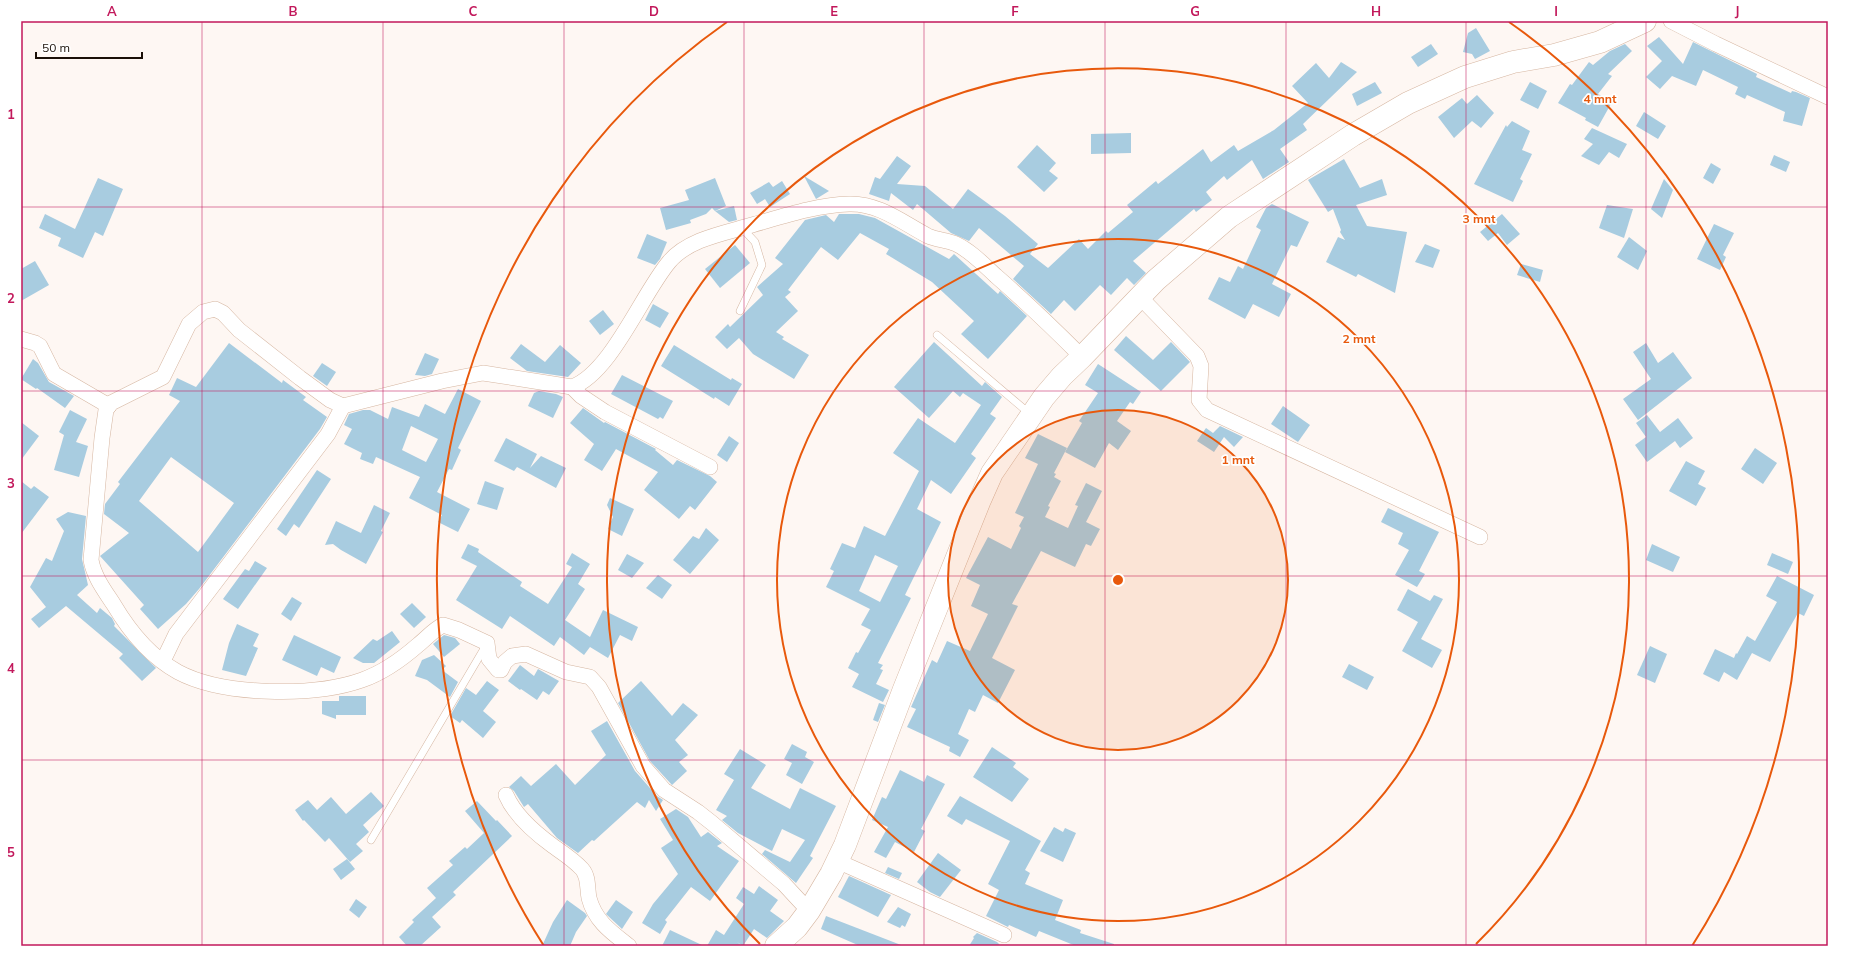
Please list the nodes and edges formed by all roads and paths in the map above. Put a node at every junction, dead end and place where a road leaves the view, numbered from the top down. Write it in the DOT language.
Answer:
graph roads {
  1 [pos="1645,21"];
  2 [pos="1672,21"];
  3 [pos="1828,97"];
  4 [pos="742,228"];
  5 [pos="1139,296"];
  6 [pos="740,311"];
  7 [pos="937,335"];
  8 [pos="21,339"];
  9 [pos="1082,357"];
  10 [pos="572,386"];
  11 [pos="109,406"];
  12 [pos="343,406"];
  13 [pos="1032,415"];
  14 [pos="710,467"];
  15 [pos="1480,537"];
  16 [pos="487,643"];
  17 [pos="163,661"];
  18 [pos="506,795"];
  19 [pos="371,840"];
  20 [pos="837,861"];
  21 [pos="809,911"];
  22 [pos="1004,935"];
  23 [pos="629,946"];
  24 [pos="776,946"];
  1 -- 5 [label="main road"];
  2 -- 3 [label="street"];
  4 -- 6 [label="lane"];
  4 -- 9 [label="street"];
  4 -- 10 [label="street"];
  5 -- 9 [label="main road"];
  5 -- 15 [label="street"];
  7 -- 13 [label="lane"];
  8 -- 11 [label="street"];
  9 -- 13 [label="main road"];
  10 -- 12 [label="street"];
  10 -- 14 [label="street"];
  11 -- 12 [label="street"];
  11 -- 17 [label="street"];
  12 -- 17 [label="street"];
  13 -- 20 [label="main road"];
  16 -- 17 [label="street"];
  16 -- 19 [label="lane"];
  16 -- 21 [label="street"];
  18 -- 23 [label="street"];
  20 -- 21 [label="main road"];
  20 -- 22 [label="street"];
  21 -- 24 [label="main road"];
}
